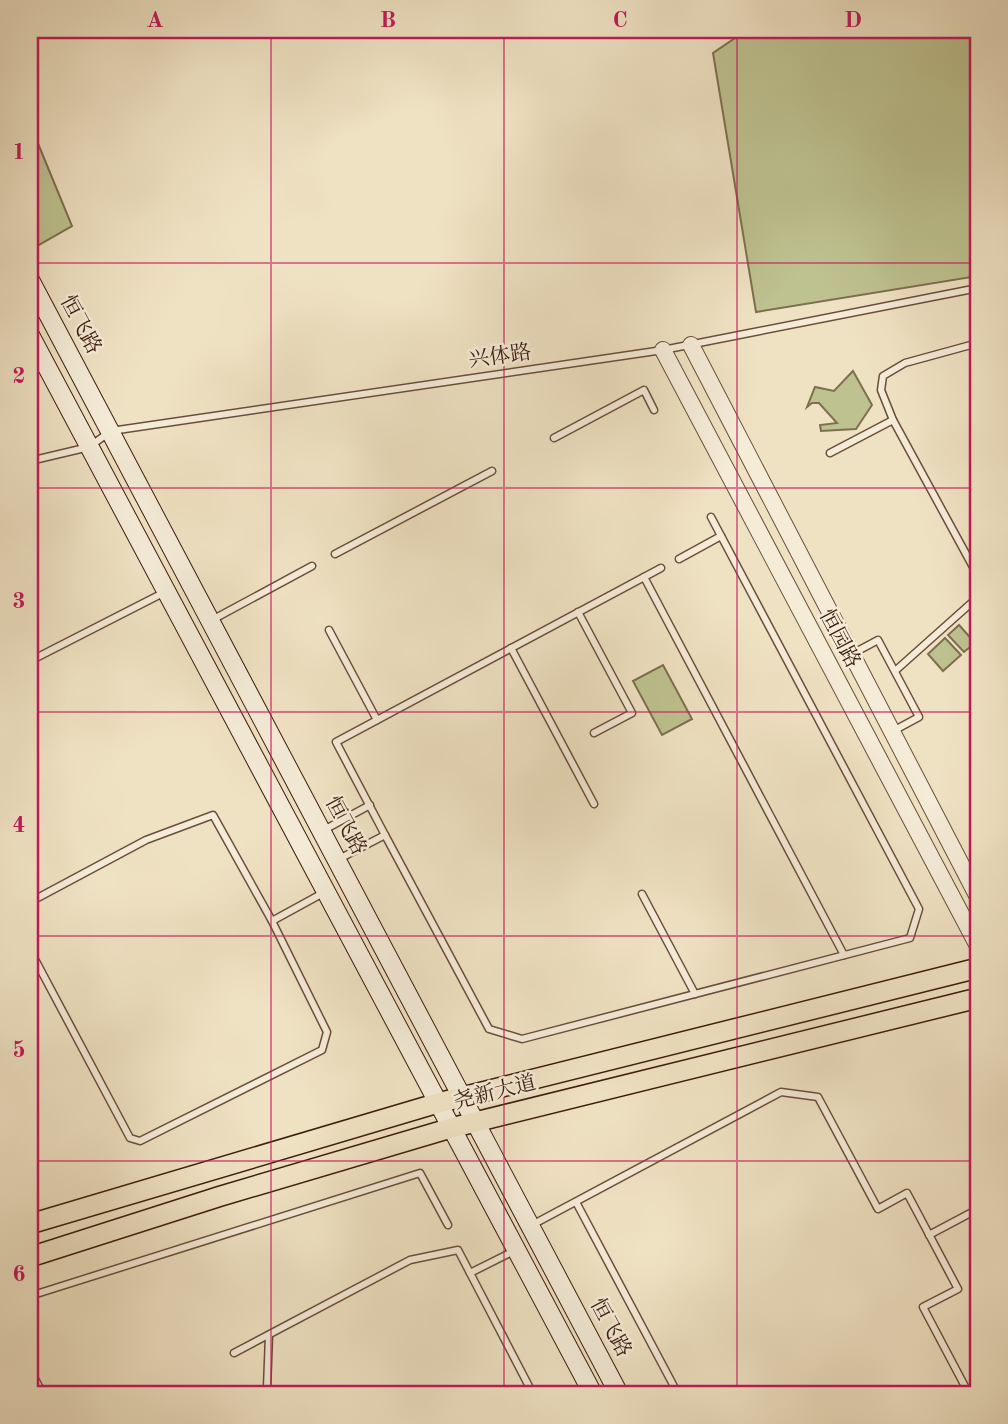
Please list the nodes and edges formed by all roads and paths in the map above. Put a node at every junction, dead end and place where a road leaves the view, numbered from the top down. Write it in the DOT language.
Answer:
graph roads {
  1 [pos="30,280"];
  2 [pos="978,288"];
  3 [pos="30,335"];
  4 [pos="978,343"];
  5 [pos="691,345"];
  6 [pos="663,350"];
  7 [pos="654,410"];
  8 [pos="893,419"];
  9 [pos="111,431"];
  10 [pos="554,438"];
  11 [pos="89,447"];
  12 [pos="830,453"];
  13 [pos="30,461"];
  14 [pos="492,471"];
  15 [pos="711,517"];
  16 [pos="721,536"];
  17 [pos="335,554"];
  18 [pos="679,559"];
  19 [pos="312,566"];
  20 [pos="661,568"];
  21 [pos="978,576"];
  22 [pos="644,577"];
  23 [pos="167,591"];
  24 [pos="978,597"];
  25 [pos="578,612"];
  26 [pos="211,620"];
  27 [pos="329,630"];
  28 [pos="511,648"];
  29 [pos="852,657"];
  30 [pos="30,661"];
  31 [pos="832,671"];
  32 [pos="895,671"];
  33 [pos="377,720"];
  34 [pos="891,732"];
  35 [pos="594,733"];
  36 [pos="594,804"];
  37 [pos="370,805"];
  38 [pos="322,831"];
  39 [pos="385,835"];
  40 [pos="338,860"];
  41 [pos="327,891"];
  42 [pos="642,894"];
  43 [pos="978,897"];
  44 [pos="30,902"];
  45 [pos="272,921"];
  46 [pos="978,946"];
  47 [pos="30,950"];
  48 [pos="844,955"];
  49 [pos="978,968"];
  50 [pos="695,994"];
  51 [pos="978,998"];
  52 [pos="463,1097"];
  53 [pos="438,1102"];
  54 [pos="475,1122"];
  55 [pos="451,1128"];
  56 [pos="576,1202"];
  57 [pos="978,1209"];
  58 [pos="30,1224"];
  59 [pos="448,1225"];
  60 [pos="530,1226"];
  61 [pos="929,1235"];
  62 [pos="516,1250"];
  63 [pos="30,1257"];
  64 [pos="470,1273"];
  65 [pos="30,1296"];
  66 [pos="269,1335"];
  67 [pos="234,1353"];
  68 [pos="35,1379"];
  69 [pos="43,1394"];
  70 [pos="254,1394"];
  71 [pos="533,1394"];
  72 [pos="593,1394"];
  73 [pos="619,1394"];
  74 [pos="678,1394"];
  75 [pos="970,1394"];
  1 -- 9 [label="main road, 恒飞路"];
  2 -- 5 [label="lane, 兴体路"];
  3 -- 11 [label="main road"];
  4 -- 8 [label="lane"];
  5 -- 6 [label="lane, 兴体路"];
  5 -- 29 [label="street, 恒园路"];
  6 -- 9 [label="lane, 兴体路"];
  6 -- 31 [label="street, 恒园路"];
  7 -- 10 [label="lane"];
  8 -- 12 [label="lane"];
  8 -- 21 [label="lane"];
  9 -- 11 [label="lane, 兴体路"];
  9 -- 26 [label="main road, 恒飞路"];
  11 -- 13 [label="lane, 兴体路"];
  11 -- 23 [label="main road"];
  14 -- 17 [label="lane"];
  15 -- 16 [label="lane"];
  16 -- 18 [label="lane"];
  16 -- 48 [label="lane"];
  19 -- 26 [label="lane"];
  20 -- 22 [label="lane"];
  22 -- 25 [label="lane"];
  22 -- 48 [label="lane"];
  23 -- 30 [label="lane"];
  23 -- 41 [label="main road"];
  24 -- 32 [label="lane"];
  25 -- 28 [label="lane"];
  25 -- 35 [label="lane"];
  26 -- 38 [label="main road, 恒飞路"];
  27 -- 33 [label="lane"];
  28 -- 33 [label="lane"];
  28 -- 36 [label="lane"];
  29 -- 31 [label="street"];
  29 -- 32 [label="lane"];
  29 -- 34 [label="street, 恒园路"];
  31 -- 46 [label="street, 恒园路"];
  32 -- 34 [label="lane"];
  33 -- 37 [label="lane"];
  34 -- 43 [label="street, 恒园路"];
  37 -- 38 [label="lane"];
  37 -- 39 [label="lane"];
  38 -- 40 [label="main road, 恒飞路"];
  39 -- 40 [label="lane"];
  39 -- 50 [label="lane"];
  40 -- 52 [label="main road, 恒飞路"];
  41 -- 45 [label="lane"];
  41 -- 53 [label="main road"];
  42 -- 50 [label="lane"];
  44 -- 45 [label="lane"];
  45 -- 47 [label="lane"];
  48 -- 50 [label="lane"];
  49 -- 52 [label="main road, 尧新大道"];
  51 -- 54 [label="main road, 尧新大道"];
  52 -- 53 [label="main road, 尧新大道"];
  52 -- 54 [label="main road, 恒飞路"];
  53 -- 55 [label="main road"];
  53 -- 58 [label="main road, 尧新大道"];
  54 -- 55 [label="main road, 尧新大道"];
  54 -- 60 [label="main road, 恒飞路"];
  55 -- 62 [label="main road"];
  55 -- 63 [label="main road, 尧新大道"];
  56 -- 60 [label="lane"];
  56 -- 61 [label="lane"];
  56 -- 74 [label="lane"];
  57 -- 61 [label="lane"];
  59 -- 65 [label="lane"];
  60 -- 73 [label="main road, 恒飞路"];
  61 -- 75 [label="lane"];
  62 -- 64 [label="lane"];
  62 -- 72 [label="main road"];
  64 -- 66 [label="lane"];
  64 -- 71 [label="lane"];
  66 -- 67 [label="lane"];
  66 -- 70 [label="lane"];
  68 -- 69 [label="lane"];
}
